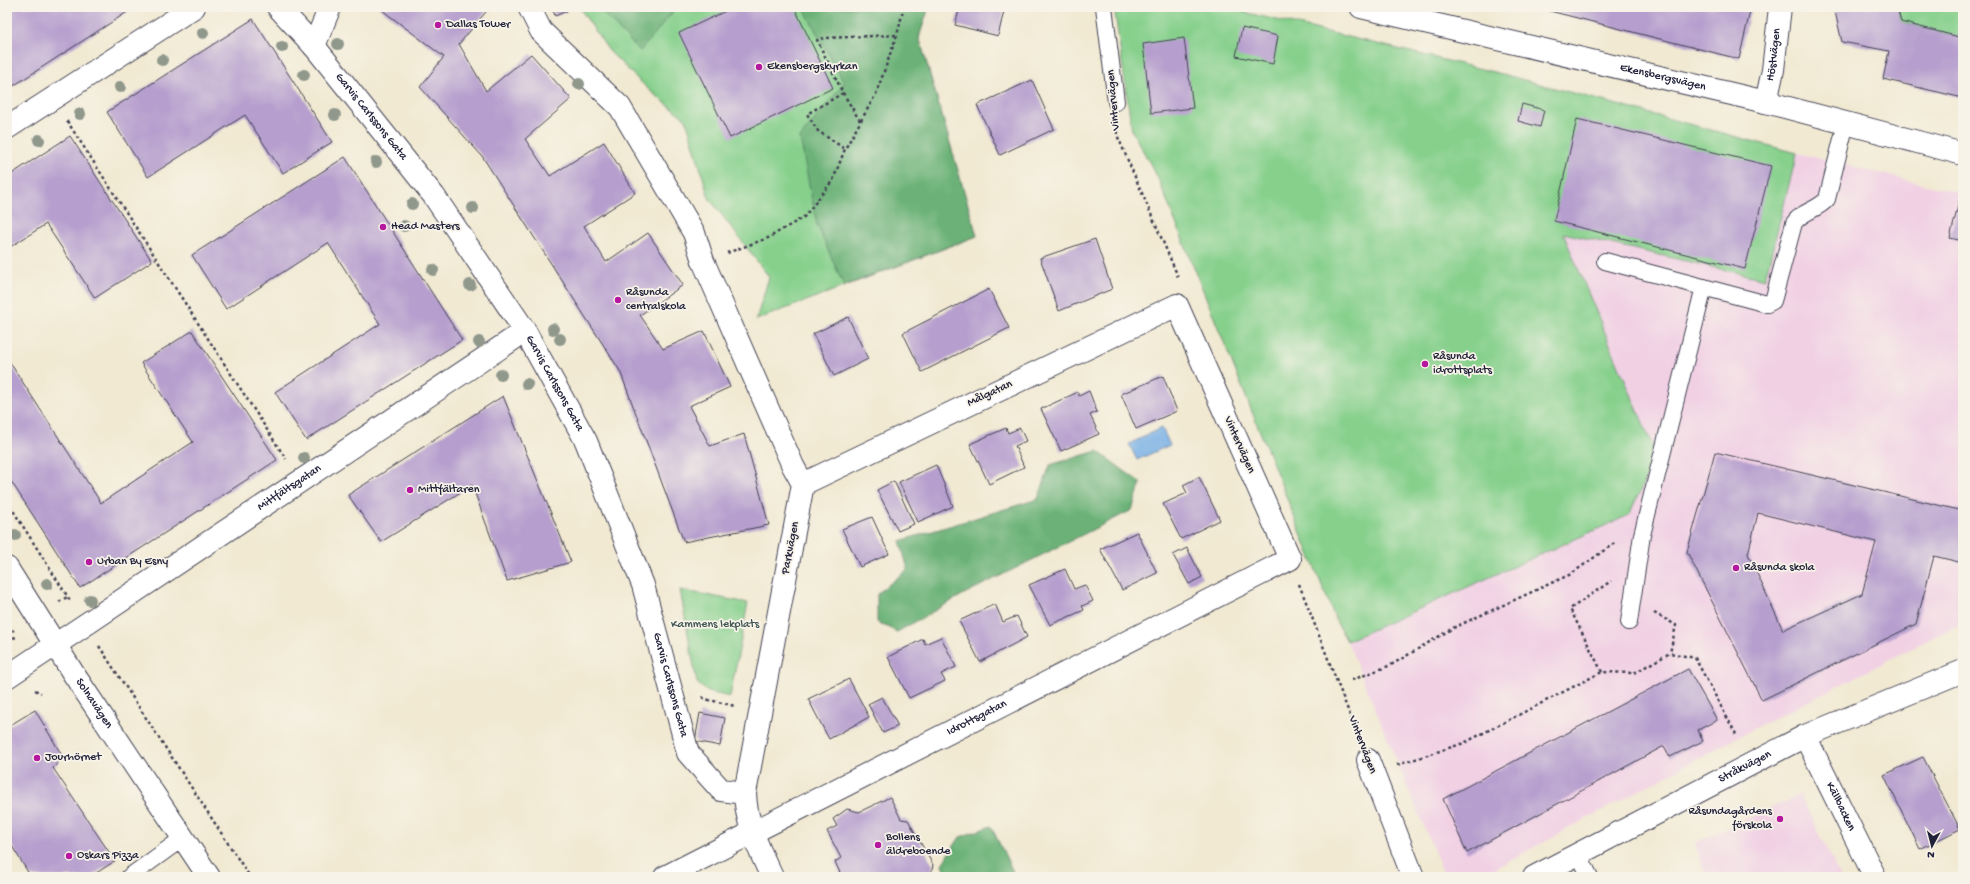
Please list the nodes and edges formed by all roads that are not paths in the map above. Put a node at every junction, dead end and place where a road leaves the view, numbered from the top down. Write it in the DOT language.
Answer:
graph roads {
  1 [pos="194,7"];
  2 [pos="278,7"];
  3 [pos="330,7"];
  4 [pos="529,7"];
  5 [pos="1104,7"];
  6 [pos="1361,7"];
  7 [pos="1780,7"];
  8 [pos="314,46"];
  9 [pos="1116,102"];
  10 [pos="1766,102"];
  11 [pos="1846,123"];
  12 [pos="7,128"];
  13 [pos="1963,154"];
  14 [pos="1605,261"];
  15 [pos="1704,287"];
  16 [pos="1177,305"];
  17 [pos="525,331"];
  18 [pos="803,484"];
  19 [pos="1290,559"];
  20 [pos="7,568"];
  21 [pos="1629,622"];
  22 [pos="54,644"];
  23 [pos="1963,671"];
  24 [pos="7,677"];
  25 [pos="1805,736"];
  26 [pos="1368,760"];
  27 [pos="745,793"];
  28 [pos="751,833"];
  29 [pos="183,838"];
  30 [pos="1578,853"];
  31 [pos="129,877"];
  32 [pos="209,877"];
  33 [pos="665,877"];
  34 [pos="772,877"];
  35 [pos="1413,877"];
  36 [pos="1534,877"];
  37 [pos="1590,877"];
  38 [pos="1875,877"];
  1 -- 12 [label="street"];
  2 -- 8 [label="street, Garvis Carlssons Gata"];
  3 -- 8 [label="street"];
  4 -- 18 [label="street"];
  5 -- 9 [label="lane, Vintervägen"];
  6 -- 10 [label="street, Ekensbergsvägen"];
  7 -- 10 [label="street, Höstvägen"];
  8 -- 17 [label="street, Garvis Carlssons Gata"];
  10 -- 11 [label="street, Ekensbergsvägen"];
  11 -- 13 [label="street, Ekensbergsvägen"];
  11 -- 15 [label="lane"];
  14 -- 15 [label="lane"];
  15 -- 21 [label="lane"];
  16 -- 18 [label="street, Målgatan"];
  16 -- 19 [label="street, Vintervägen"];
  17 -- 22 [label="street, Mittfältsgatan"];
  17 -- 27 [label="street, Garvis Carlssons Gata"];
  18 -- 27 [label="street, Parkvägen"];
  19 -- 28 [label="street, Idrottsgatan"];
  20 -- 22 [label="street, Solnavägen"];
  22 -- 24 [label="street, Mittfältsgatan"];
  22 -- 29 [label="street, Solnavägen"];
  23 -- 25 [label="street, Stråkvägen"];
  25 -- 30 [label="street, Stråkvägen"];
  25 -- 38 [label="street, Källbacken"];
  26 -- 35 [label="street, Vintervägen"];
  27 -- 28 [label="street, Parkvägen"];
  28 -- 33 [label="street, Idrottsgatan"];
  28 -- 34 [label="street, Parkvägen"];
  29 -- 31 [label="lane"];
  29 -- 32 [label="street, Solnavägen"];
  30 -- 36 [label="street, Stråkvägen"];
  30 -- 37 [label="lane"];
}
